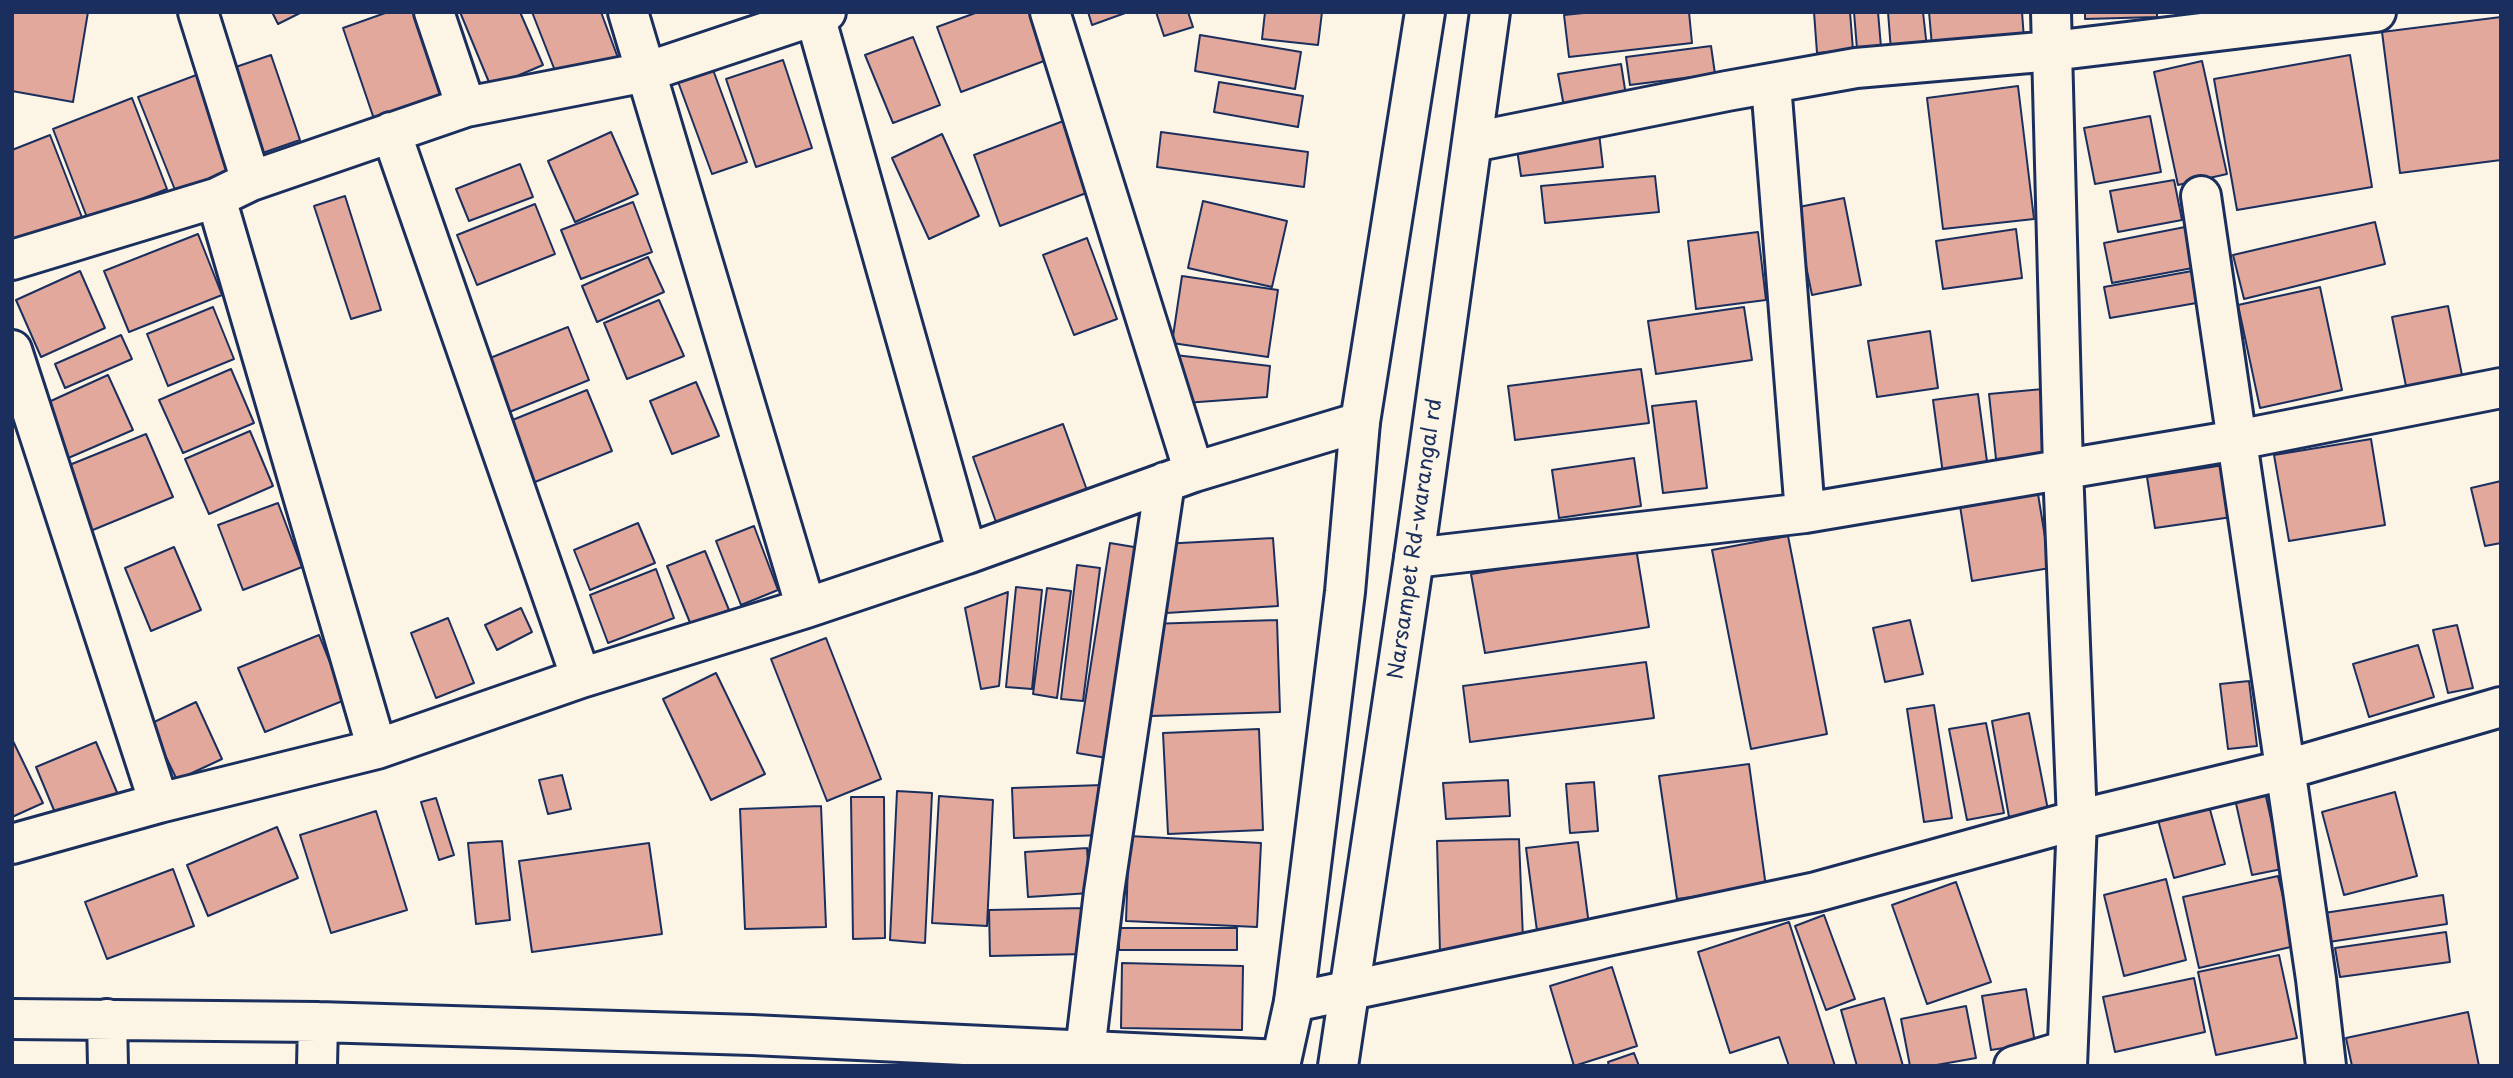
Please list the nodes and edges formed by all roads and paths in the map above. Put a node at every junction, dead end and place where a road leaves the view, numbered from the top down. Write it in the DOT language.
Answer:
graph roads {
  1 [pos="198,12"];
  2 [pos="434,12"];
  3 [pos="628,12"];
  4 [pos="1050,12"];
  5 [pos="1425,12"];
  6 [pos="1490,12"];
  7 [pos="2051,12"];
  8 [pos="2376,12"];
  9 [pos="820,14"];
  10 [pos="2052,51"];
  11 [pos="646,72"];
  12 [pos="1771,83"];
  13 [pos="466,107"];
  14 [pos="391,132"];
  15 [pos="1473,142"];
  16 [pos="251,181"];
  17 [pos="2201,196"];
  18 [pos="216,198"];
  19 [pos="12,260"];
  20 [pos="12,350"];
  21 [pos="2501,388"];
  22 [pos="1360,422"];
  23 [pos="2237,440"];
  24 [pos="2063,468"];
  25 [pos="1180,477"];
  26 [pos="1805,513"];
  27 [pos="967,554"];
  28 [pos="1414,558"];
  29 [pos="807,608"];
  30 [pos="581,678"];
  31 [pos="2501,706"];
  32 [pos="377,750"];
  33 [pos="2284,769"];
  34 [pos="159,803"];
  35 [pos="2077,820"];
  36 [pos="12,844"];
  37 [pos="1351,990"];
  38 [pos="1294,1002"];
  39 [pos="12,1018"];
  40 [pos="107,1019"];
  41 [pos="317,1022"];
  42 [pos="752,1051"];
  43 [pos="1085,1051"];
  44 [pos="2067,1058"];
  45 [pos="1281,1063"];
  46 [pos="108,1066"];
  47 [pos="317,1066"];
  48 [pos="1338,1066"];
  49 [pos="2014,1066"];
  50 [pos="2326,1066"];
  1 -- 16 [label="street"];
  2 -- 13 [label="street"];
  3 -- 11 [label="street"];
  4 -- 25 [label="street"];
  5 -- 22 [label="street"];
  6 -- 15 [label="street, Narsampet Rd-warangal rd"];
  7 -- 10 [label="street"];
  8 -- 10 [label="street"];
  9 -- 11 [label="street"];
  9 -- 27 [label="street"];
  10 -- 12 [label="street"];
  10 -- 24 [label="street"];
  11 -- 13 [label="street"];
  11 -- 29 [label="street"];
  12 -- 15 [label="street"];
  12 -- 26 [label="street"];
  13 -- 14 [label="street"];
  14 -- 16 [label="street"];
  14 -- 30 [label="street"];
  15 -- 28 [label="street, Narsampet Rd-warangal rd"];
  16 -- 18 [label="street"];
  17 -- 23 [label="street"];
  18 -- 19 [label="street"];
  18 -- 32 [label="street"];
  20 -- 34 [label="street"];
  21 -- 23 [label="street"];
  22 -- 25 [label="street"];
  22 -- 38 [label="street"];
  23 -- 24 [label="street"];
  23 -- 33 [label="street"];
  24 -- 26 [label="street"];
  24 -- 35 [label="street"];
  25 -- 27 [label="street"];
  25 -- 43 [label="street"];
  26 -- 28 [label="street"];
  27 -- 29 [label="street"];
  28 -- 37 [label="street, Narsampet Rd-warangal rd"];
  29 -- 30 [label="street"];
  30 -- 32 [label="street"];
  31 -- 33 [label="street"];
  32 -- 34 [label="street"];
  33 -- 35 [label="street"];
  33 -- 50 [label="street"];
  34 -- 36 [label="street"];
  35 -- 37 [label="street"];
  35 -- 44 [label="street"];
  37 -- 38 [label="street"];
  37 -- 48 [label="street, Narsampet Rd-warangal rd"];
  38 -- 45 [label="street"];
  39 -- 40 [label="street"];
  40 -- 41 [label="street"];
  40 -- 46 [label="street"];
  41 -- 42 [label="street"];
  41 -- 47 [label="street"];
  42 -- 43 [label="street"];
  43 -- 45 [label="street"];
  44 -- 49 [label="street"];
}
